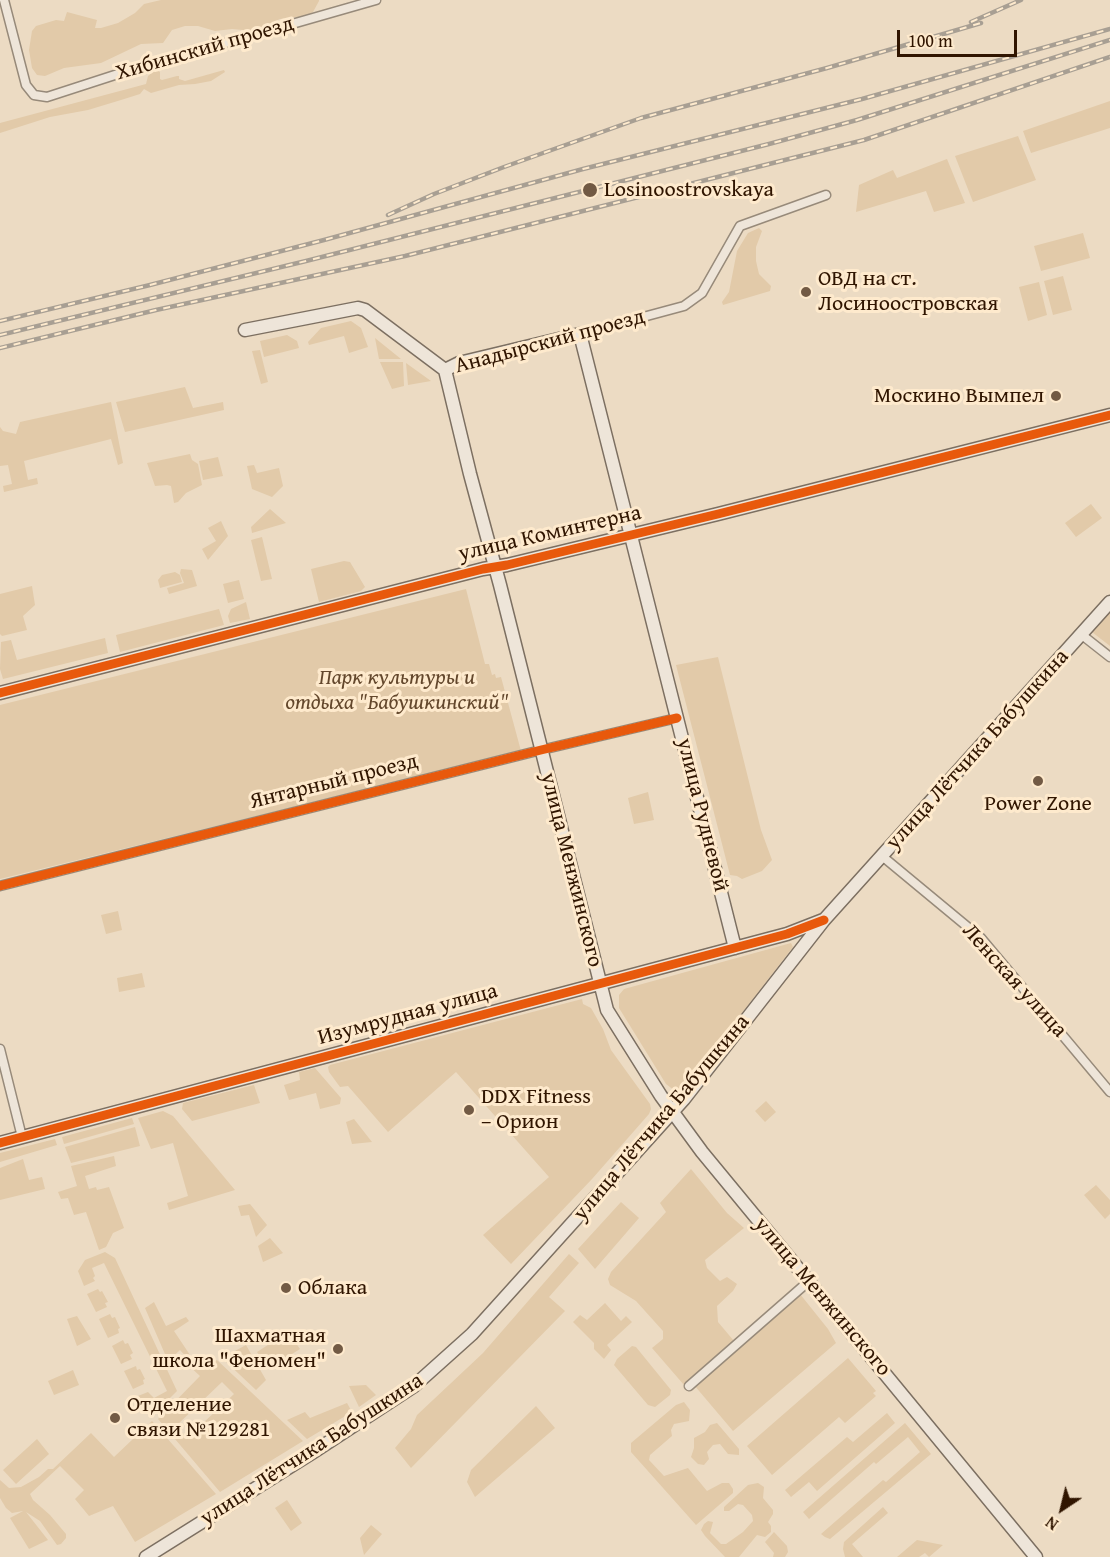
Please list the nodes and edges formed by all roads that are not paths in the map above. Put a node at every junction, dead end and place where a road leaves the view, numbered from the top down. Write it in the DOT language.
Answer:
graph roads {
  1 [pos="4,0"];
  2 [pos="376,0"];
  3 [pos="826,195"];
  4 [pos="245,330"];
  5 [pos="580,334"];
  6 [pos="445,370"];
  7 [pos="1110,415"];
  8 [pos="630,535"];
  9 [pos="495,568"];
  10 [pos="1110,602"];
  11 [pos="1082,635"];
  12 [pos="1110,657"];
  13 [pos="0,693"];
  14 [pos="677,718"];
  15 [pos="541,750"];
  16 [pos="882,856"];
  17 [pos="0,886"];
  18 [pos="824,920"];
  19 [pos="735,948"];
  20 [pos="599,984"];
  21 [pos="0,1048"];
  22 [pos="1110,1092"];
  23 [pos="672,1113"];
  24 [pos="22,1137"];
  25 [pos="0,1143"];
  26 [pos="809,1281"];
  27 [pos="689,1386"];
  28 [pos="146,1557"];
  29 [pos="1036,1557"];
  1 -- 2 [label="street, Хибинский проезд"];
  3 -- 5 [label="street, Анадырский проезд"];
  4 -- 6 [label="street, Анадырский проезд"];
  5 -- 6 [label="street, Анадырский проезд"];
  5 -- 8 [label="street, улица Рудневой"];
  6 -- 9 [label="street, улица Менжинского"];
  7 -- 8 [label="street, улица Коминтерна"];
  8 -- 9 [label="street, улица Коминтерна"];
  8 -- 14 [label="street, улица Рудневой"];
  9 -- 13 [label="street, улица Коминтерна"];
  9 -- 15 [label="street, улица Менжинского"];
  10 -- 11 [label="street, улица Лётчика Бабушкина"];
  11 -- 12 [label="street"];
  11 -- 16 [label="street, улица Лётчика Бабушкина"];
  14 -- 15 [label="street, Янтарный проезд"];
  14 -- 19 [label="street, улица Рудневой"];
  15 -- 17 [label="street, Янтарный проезд"];
  15 -- 20 [label="street, улица Менжинского"];
  16 -- 18 [label="street, улица Лётчика Бабушкина"];
  16 -- 22 [label="street, Ленская улица"];
  18 -- 19 [label="street, Изумрудная улица"];
  18 -- 23 [label="street, улица Лётчика Бабушкина"];
  19 -- 20 [label="street, Изумрудная улица"];
  20 -- 23 [label="street, улица Менжинского"];
  20 -- 24 [label="street, Изумрудная улица"];
  21 -- 24 [label="street"];
  23 -- 26 [label="street, улица Менжинского"];
  23 -- 28 [label="street, улица Лётчика Бабушкина"];
  24 -- 25 [label="street, Изумрудная улица"];
  26 -- 27 [label="street"];
  26 -- 29 [label="street, улица Менжинского"];
}
